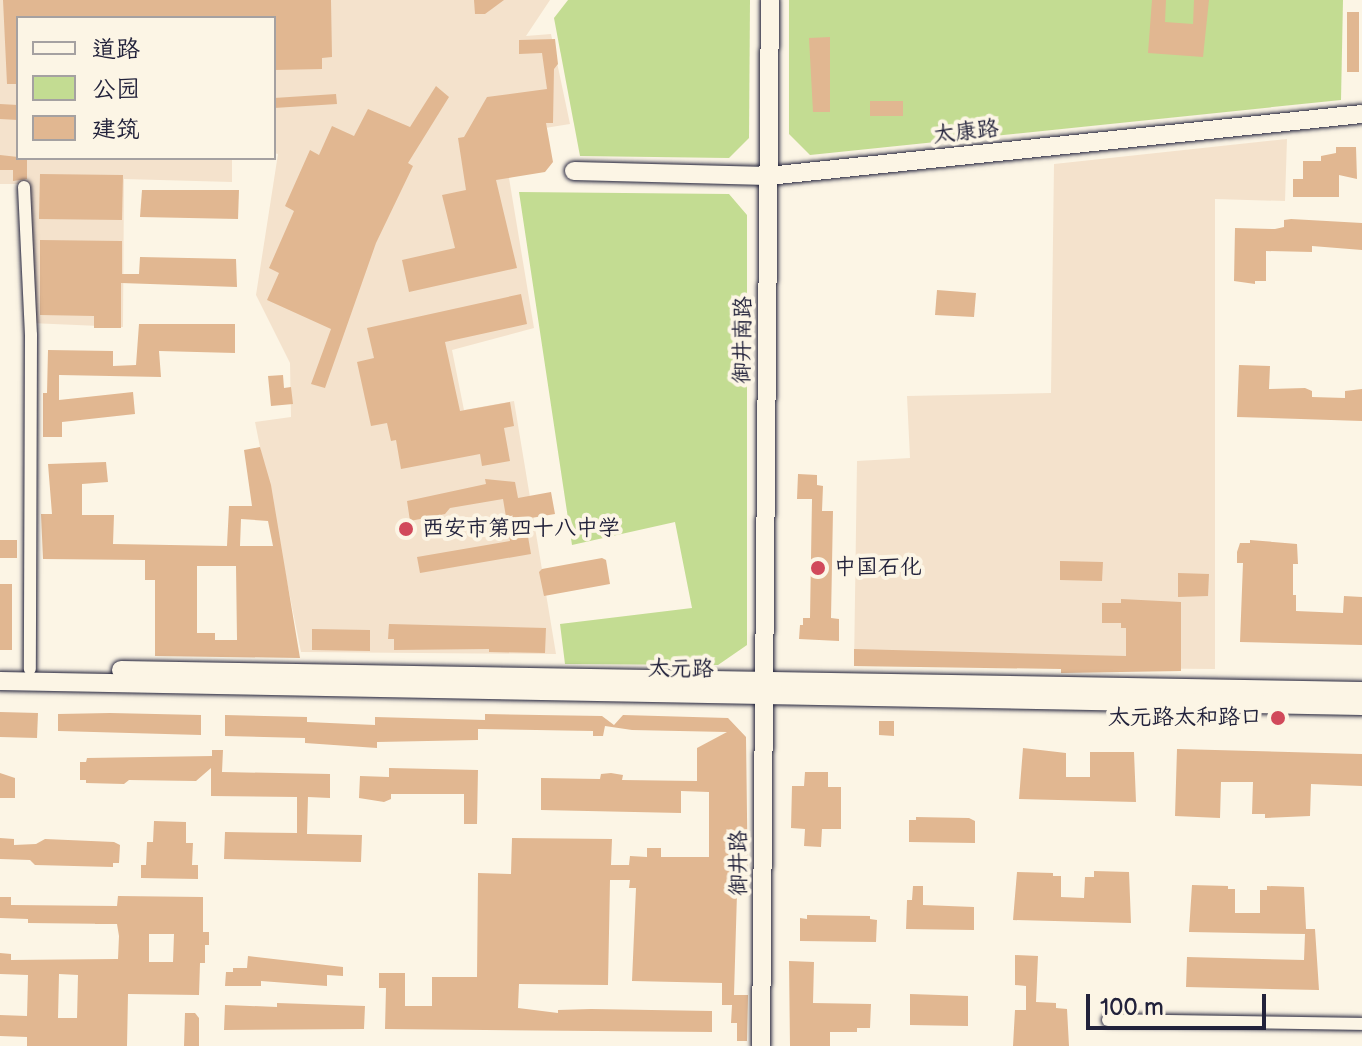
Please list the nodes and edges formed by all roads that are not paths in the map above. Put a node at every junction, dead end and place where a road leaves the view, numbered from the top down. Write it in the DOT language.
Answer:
graph roads {
  1 [pos="770,0"];
  2 [pos="1362,114"];
  3 [pos="574,171"];
  4 [pos="768,176"];
  5 [pos="24,187"];
  6 [pos="0,668"];
  7 [pos="30,669"];
  8 [pos="0,681"];
  9 [pos="763,688"];
  10 [pos="1362,691"];
  11 [pos="1362,706"];
  12 [pos="1108,1020"];
  13 [pos="1362,1024"];
  14 [pos="761,1046"];
  1 -- 4 [label="main road, 御井南路"];
  2 -- 4 [label="main road, 太康路"];
  3 -- 4 [label="main road, 太康路"];
  4 -- 9 [label="main road, 御井南路"];
  5 -- 7 [label="street"];
  6 -- 7 [label="main road, 太元路"];
  7 -- 9 [label="main road, 太元路"];
  8 -- 9 [label="main road, 太元路"];
  9 -- 10 [label="main road, 太元路"];
  9 -- 11 [label="main road, 太元路"];
  9 -- 14 [label="main road, 御井路"];
  12 -- 13 [label="street"];
}
